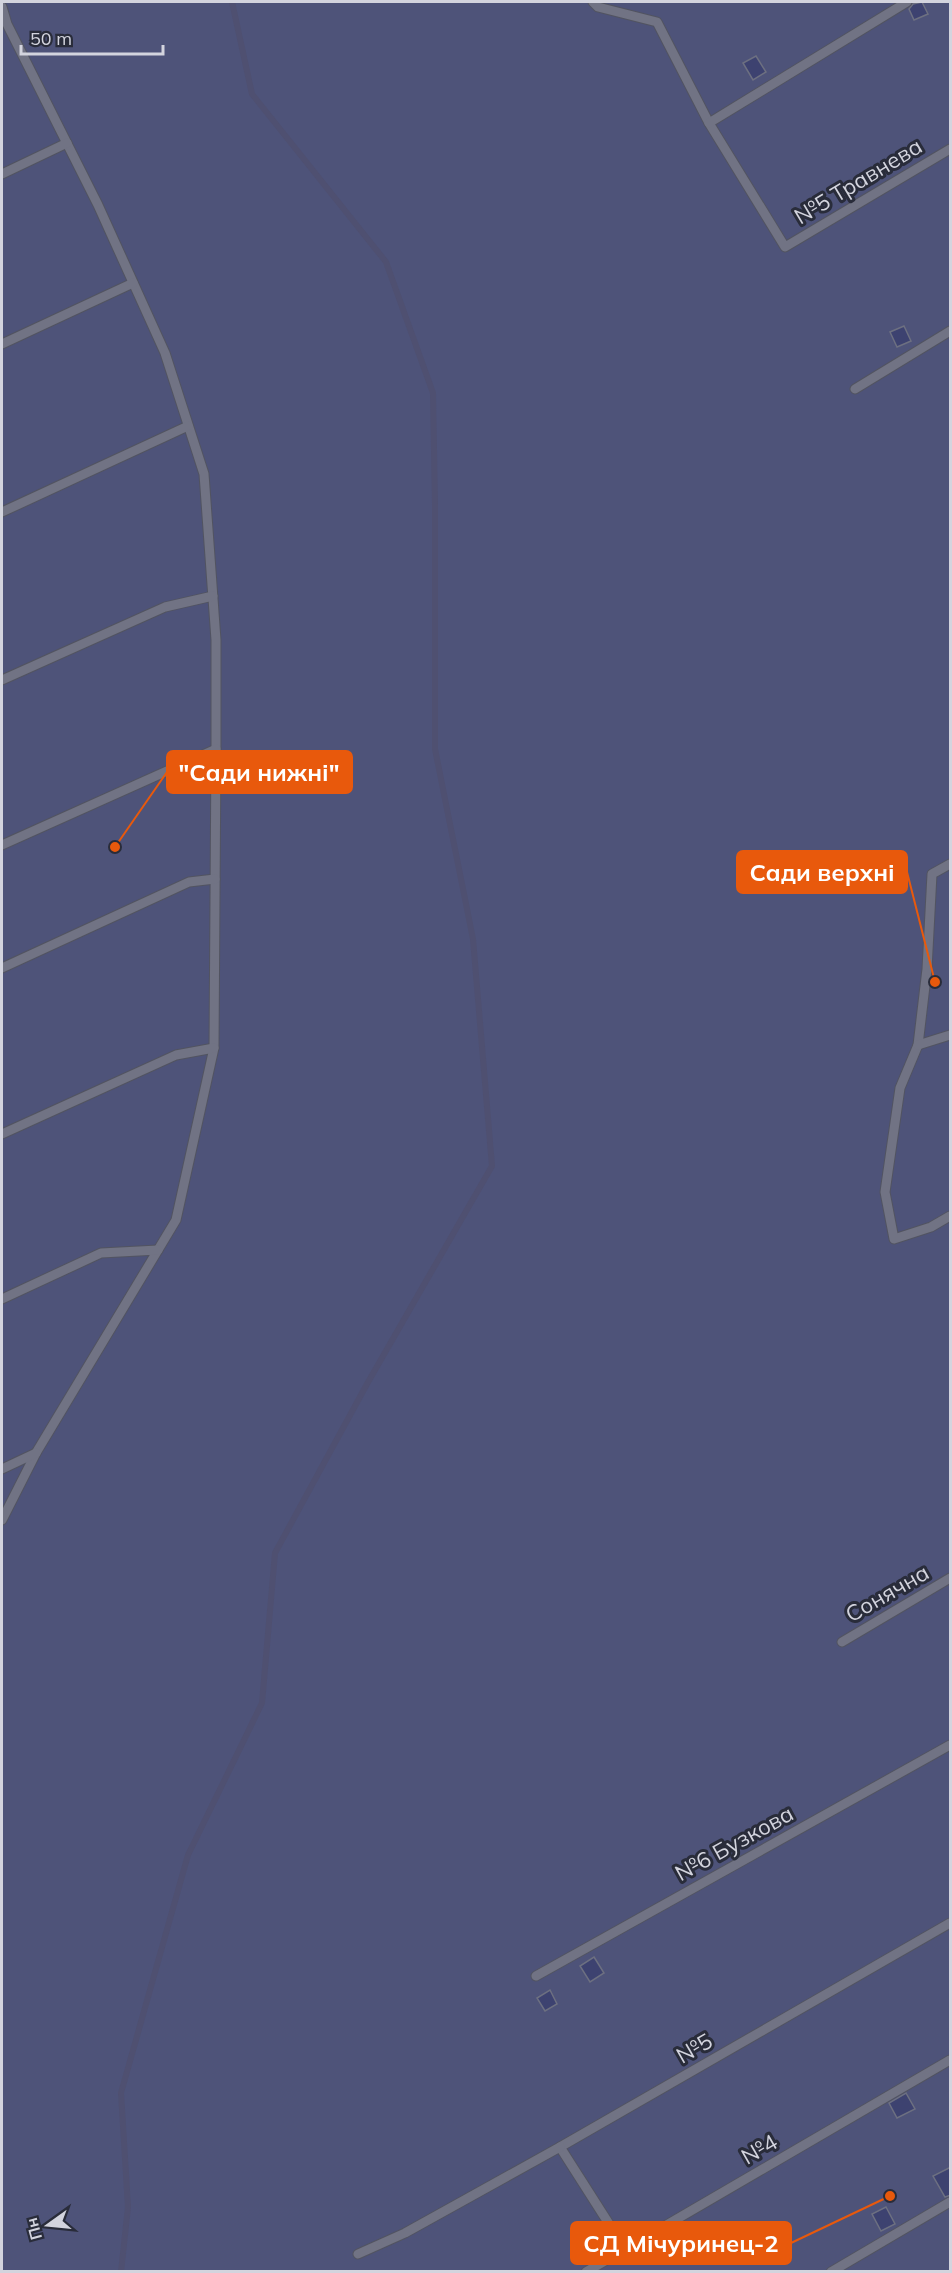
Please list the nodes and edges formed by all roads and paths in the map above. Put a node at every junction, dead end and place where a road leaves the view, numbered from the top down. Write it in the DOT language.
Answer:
graph roads {
  1 [pos="593,2"];
  2 [pos="908,2"];
  3 [pos="2,9"];
  4 [pos="710,123"];
  5 [pos="67,143"];
  6 [pos="951,149"];
  7 [pos="2,174"];
  8 [pos="133,283"];
  9 [pos="951,331"];
  10 [pos="2,344"];
  11 [pos="855,389"];
  12 [pos="188,426"];
  13 [pos="2,512"];
  14 [pos="213,596"];
  15 [pos="2,680"];
  16 [pos="216,749"];
  17 [pos="2,845"];
  18 [pos="951,864"];
  19 [pos="215,879"];
  20 [pos="2,968"];
  21 [pos="951,1035"];
  22 [pos="918,1045"];
  23 [pos="214,1048"];
  24 [pos="2,1134"];
  25 [pos="951,1216"];
  26 [pos="158,1250"];
  27 [pos="2,1299"];
  28 [pos="36,1453"];
  29 [pos="2,1469"];
  30 [pos="2,1520"];
  31 [pos="951,1578"];
  32 [pos="842,1641"];
  33 [pos="951,1745"];
  34 [pos="951,1923"];
  35 [pos="536,1976"];
  36 [pos="951,2060"];
  37 [pos="560,2147"];
  38 [pos="951,2202"];
  39 [pos="625,2249"];
  40 [pos="358,2254"];
  41 [pos="586,2271"];
  42 [pos="831,2271"];
  1 -- 4 [label="lane"];
  2 -- 4 [label="lane"];
  3 -- 5 [label="lane"];
  4 -- 6 [label="lane, №5 Травнева"];
  5 -- 7 [label="lane"];
  5 -- 8 [label="lane"];
  8 -- 10 [label="lane"];
  8 -- 12 [label="lane"];
  9 -- 11 [label="lane"];
  12 -- 13 [label="lane"];
  12 -- 14 [label="lane"];
  14 -- 15 [label="lane"];
  14 -- 16 [label="lane"];
  16 -- 17 [label="lane"];
  16 -- 19 [label="lane"];
  18 -- 22 [label="lane"];
  19 -- 20 [label="lane"];
  19 -- 23 [label="lane"];
  21 -- 22 [label="lane"];
  22 -- 25 [label="lane"];
  23 -- 24 [label="lane"];
  23 -- 26 [label="lane"];
  26 -- 27 [label="lane"];
  26 -- 28 [label="lane"];
  28 -- 29 [label="lane"];
  28 -- 30 [label="lane"];
  31 -- 32 [label="lane, Сонячна"];
  33 -- 35 [label="lane, №6 Бузкова"];
  34 -- 37 [label="lane, №5"];
  36 -- 39 [label="lane, №4"];
  37 -- 39 [label="lane"];
  37 -- 40 [label="lane, №5"];
  38 -- 42 [label="lane"];
  39 -- 41 [label="lane, №4"];
}
